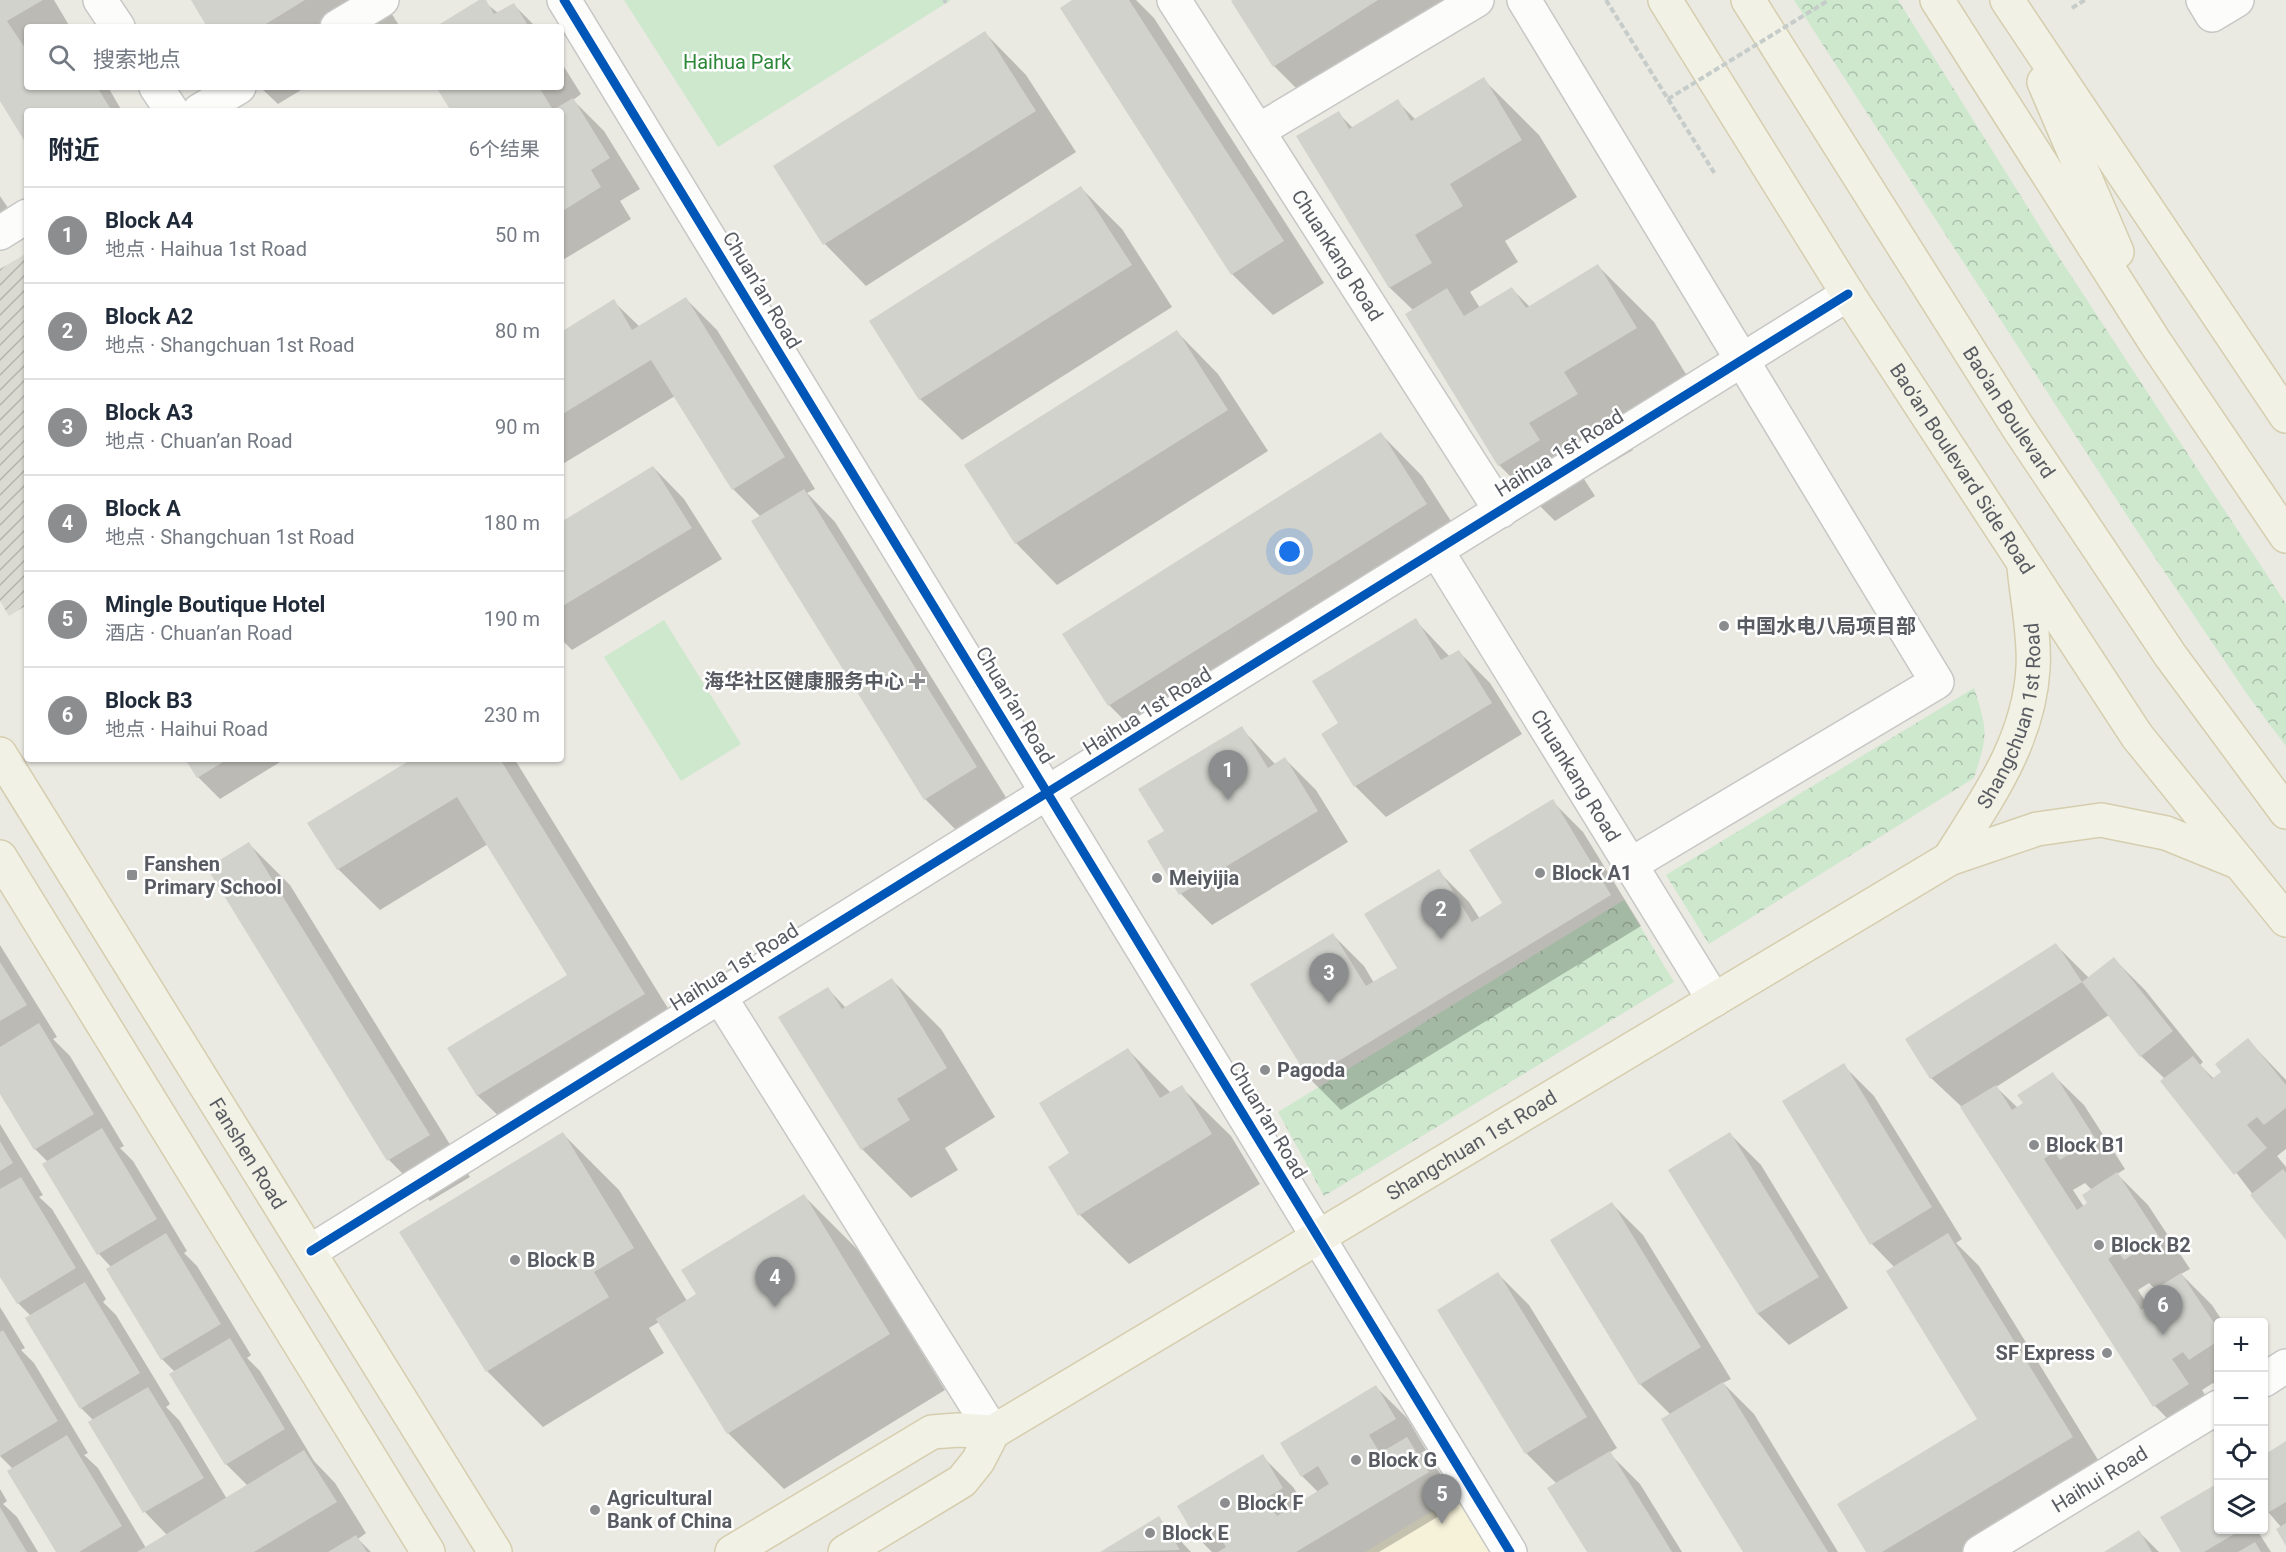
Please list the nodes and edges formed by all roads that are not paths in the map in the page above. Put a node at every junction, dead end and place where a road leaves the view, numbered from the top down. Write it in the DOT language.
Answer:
graph roads {
  1 [pos="100,0"];
  2 [pos="382,0"];
  3 [pos="564,0"];
  4 [pos="1174,0"];
  5 [pos="1477,0"];
  6 [pos="1524,0"];
  7 [pos="1665,0"];
  8 [pos="1748,0"];
  9 [pos="1937,0"];
  10 [pos="2203,0"];
  11 [pos="2237,0"];
  12 [pos="2010,4"];
  13 [pos="116,24"];
  14 [pos="343,24"];
  15 [pos="158,90"];
  16 [pos="234,90"];
  17 [pos="170,108"];
  18 [pos="205,108"];
  19 [pos="1258,131"];
  20 [pos="24,218"];
  21 [pos="0,233"];
  22 [pos="1848,294"];
  23 [pos="2155,342"];
  24 [pos="1742,360"];
  25 [pos="2286,416"];
  26 [pos="1501,511"];
  27 [pos="2286,536"];
  28 [pos="1437,551"];
  29 [pos="2023,561"];
  30 [pos="0,754"];
  31 [pos="1048,794"];
  32 [pos="2286,812"];
  33 [pos="0,857"];
  34 [pos="1949,859"];
  35 [pos="2240,863"];
  36 [pos="1630,865"];
  37 [pos="2286,920"];
  38 [pos="720,997"];
  39 [pos="1714,1000"];
  40 [pos="1318,1237"];
  41 [pos="310,1251"];
  42 [pos="2286,1366"];
  43 [pos="2268,1377"];
  44 [pos="2214,1409"];
  45 [pos="993,1432"];
  46 [pos="428,1552"];
  47 [pos="495,1552"];
  48 [pos="732,1552"];
  49 [pos="844,1552"];
  50 [pos="1509,1552"];
  51 [pos="1980,1552"];
  1 -- 13 [label="street"];
  2 -- 14 [label="street"];
  3 -- 31 [label="street, Chuan’an Road"];
  4 -- 19 [label="street, Chuankang Road"];
  5 -- 19 [label="street"];
  6 -- 24 [label="street"];
  7 -- 22 [label="main road, Bao'an Boulevard Side Road"];
  8 -- 32 [label="main road, Bao'an Boulevard"];
  9 -- 23 [label="main road"];
  10 -- 11 [label="street"];
  12 -- 23 [label="main road"];
  12 -- 25 [label="main road"];
  15 -- 17 [label="street"];
  16 -- 18 [label="street"];
  19 -- 26 [label="street, Chuankang Road"];
  20 -- 21 [label="street"];
  22 -- 24 [label="street, Haihua 1st Road"];
  22 -- 29 [label="main road, Bao'an Boulevard Side Road"];
  23 -- 27 [label="main road"];
  24 -- 26 [label="street, Haihua 1st Road"];
  24 -- 36 [label="street"];
  26 -- 28 [label="street, Haihua 1st Road"];
  28 -- 31 [label="street, Haihua 1st Road"];
  28 -- 36 [label="street, Chuankang Road"];
  29 -- 34 [label="main road, Shangchuan 1st Road"];
  29 -- 35 [label="main road, Bao'an Boulevard Side Road"];
  30 -- 41 [label="main road, Fanshen Road"];
  31 -- 38 [label="street, Haihua 1st Road"];
  31 -- 40 [label="street, Chuan’an Road"];
  33 -- 46 [label="main road"];
  34 -- 35 [label="main road, Shangchuan 1st Road"];
  34 -- 39 [label="main road, Shangchuan 1st Road"];
  35 -- 37 [label="main road, Bao'an Boulevard Side Road"];
  36 -- 39 [label="street, Chuankang Road"];
  38 -- 41 [label="street, Haihua 1st Road"];
  38 -- 45 [label="street"];
  39 -- 40 [label="main road, Shangchuan 1st Road"];
  40 -- 45 [label="main road, Shangchuan 1st Road"];
  40 -- 50 [label="street, Chuan’an Road"];
  41 -- 47 [label="main road, Fanshen Road"];
  42 -- 43 [label="street"];
  44 -- 51 [label="street, Haihui Road"];
  45 -- 48 [label="main road"];
  45 -- 49 [label="main road"];
}
